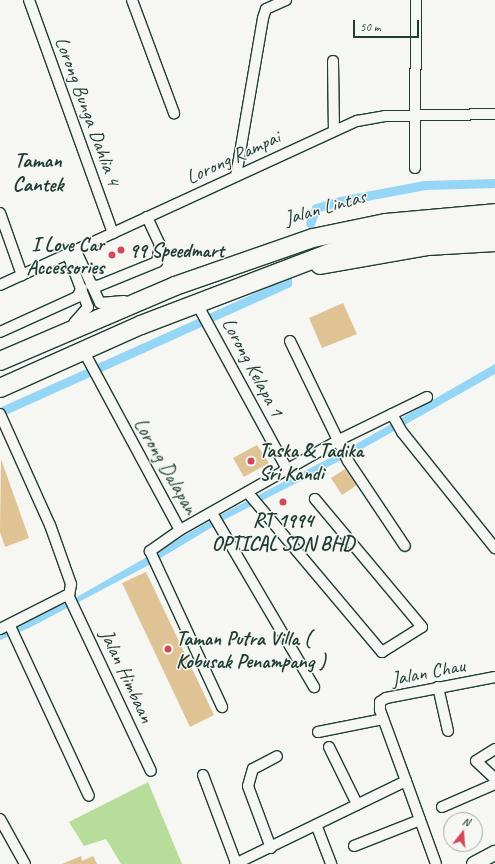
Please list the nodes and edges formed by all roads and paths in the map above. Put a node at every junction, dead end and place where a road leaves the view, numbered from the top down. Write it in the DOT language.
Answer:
graph roads {
  1 [pos="29,0"];
  2 [pos="132,0"];
  3 [pos="286,0"];
  4 [pos="416,0"];
  5 [pos="333,62"];
  6 [pos="174,113"];
  7 [pos="495,114"];
  8 [pos="415,116"];
  9 [pos="334,129"];
  10 [pos="415,168"];
  11 [pos="236,176"];
  12 [pos="495,202"];
  13 [pos="0,213"];
  14 [pos="495,213"];
  15 [pos="148,217"];
  16 [pos="495,227"];
  17 [pos="113,233"];
  18 [pos="306,237"];
  19 [pos="495,242"];
  20 [pos="72,253"];
  21 [pos="277,272"];
  22 [pos="22,275"];
  23 [pos="0,285"];
  24 [pos="87,287"];
  25 [pos="154,294"];
  26 [pos="200,307"];
  27 [pos="0,332"];
  28 [pos="290,341"];
  29 [pos="18,355"];
  30 [pos="86,356"];
  31 [pos="0,361"];
  32 [pos="0,388"];
  33 [pos="426,397"];
  34 [pos="0,414"];
  35 [pos="394,417"];
  36 [pos="339,440"];
  37 [pos="287,469"];
  38 [pos="250,494"];
  39 [pos="315,499"];
  40 [pos="212,513"];
  41 [pos="180,530"];
  42 [pos="405,546"];
  43 [pos="495,548"];
  44 [pos="69,595"];
  45 [pos="5,628"];
  46 [pos="495,677"];
  47 [pos="314,687"];
  48 [pos="438,687"];
  49 [pos="222,707"];
  50 [pos="383,719"];
  51 [pos="448,731"];
  52 [pos="318,732"];
  53 [pos="329,747"];
  54 [pos="495,749"];
  55 [pos="277,756"];
  56 [pos="151,771"];
  57 [pos="203,775"];
  58 [pos="495,779"];
  59 [pos="406,781"];
  60 [pos="495,784"];
  61 [pos="89,796"];
  62 [pos="357,804"];
  63 [pos="442,807"];
  64 [pos="0,819"];
  65 [pos="420,820"];
  66 [pos="317,827"];
  67 [pos="354,846"];
  68 [pos="271,848"];
  69 [pos="495,853"];
  70 [pos="25,864"];
  71 [pos="236,864"];
  72 [pos="331,864"];
  73 [pos="436,864"];
  74 [pos="474,864"];
  1 -- 17 [label="street, Lorong Bunga Dahlia 4"];
  2 -- 6 [label="street"];
  3 -- 11 [label="street"];
  4 -- 8 [label="street"];
  5 -- 9 [label="street"];
  7 -- 8 [label="street, Lorong Rampai"];
  8 -- 9 [label="street, Lorong Rampai"];
  8 -- 10 [label="street"];
  9 -- 11 [label="street, Lorong Rampai"];
  11 -- 15 [label="street, Lorong Rampai"];
  12 -- 18 [label="highway, Jalan Lintas"];
  13 -- 22 [label="street"];
  14 -- 18 [label="highway, Jalan Lintas"];
  15 -- 17 [label="street, Lorong Rampai"];
  15 -- 24 [label="street"];
  16 -- 21 [label="highway"];
  17 -- 20 [label="street, Lorong Rampai"];
  18 -- 25 [label="highway, Jalan Lintas"];
  19 -- 21 [label="highway"];
  20 -- 22 [label="street, Lorong Rampai"];
  20 -- 24 [label="street"];
  21 -- 26 [label="highway"];
  22 -- 23 [label="street, Lorong Rampai"];
  24 -- 25 [label="street"];
  24 -- 27 [label="street"];
  24 -- 29 [label="street"];
  25 -- 29 [label="highway, Jalan Lintas"];
  26 -- 30 [label="highway"];
  26 -- 37 [label="street, Lorong Kelapa 1"];
  28 -- 36 [label="street"];
  29 -- 31 [label="highway, Jalan Lintas"];
  30 -- 32 [label="highway"];
  30 -- 41 [label="street, Lorong Dalapan"];
  33 -- 35 [label="street"];
  34 -- 44 [label="street"];
  35 -- 36 [label="street"];
  35 -- 43 [label="street"];
  36 -- 37 [label="street"];
  36 -- 42 [label="street"];
  37 -- 38 [label="street"];
  38 -- 39 [label="street"];
  38 -- 40 [label="street"];
  40 -- 41 [label="street, Lorong Dalapan"];
  40 -- 47 [label="street, Lorong Dalapan"];
  41 -- 49 [label="street"];
  44 -- 45 [label="street"];
  44 -- 56 [label="street, Jalan Himbaan"];
  45 -- 61 [label="street"];
  46 -- 48 [label="street, Jalan Chau"];
  48 -- 50 [label="street, Jalan Chau"];
  48 -- 51 [label="street"];
  50 -- 52 [label="street"];
  50 -- 59 [label="street, Jalan Chau"];
  53 -- 62 [label="street"];
  54 -- 58 [label="street"];
  55 -- 68 [label="street"];
  57 -- 71 [label="street"];
  59 -- 62 [label="street"];
  59 -- 65 [label="street, Jalan Chau"];
  60 -- 63 [label="street"];
  62 -- 66 [label="street"];
  64 -- 70 [label="street"];
  65 -- 67 [label="street"];
  65 -- 73 [label="street, Jalan Chau"];
  66 -- 68 [label="street"];
  66 -- 72 [label="street"];
  68 -- 71 [label="street"];
  69 -- 74 [label="main road"];
}
